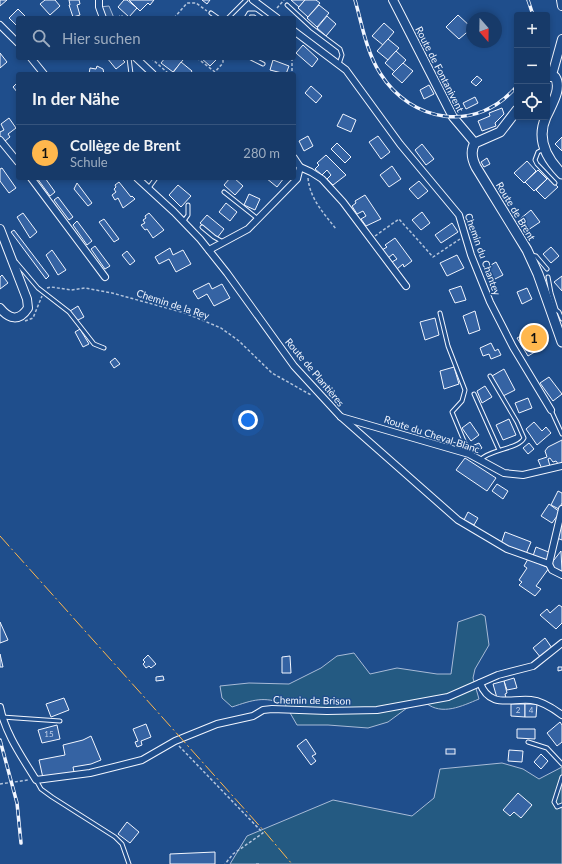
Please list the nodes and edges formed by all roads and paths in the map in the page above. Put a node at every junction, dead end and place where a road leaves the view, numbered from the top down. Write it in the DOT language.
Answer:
graph roads {
  1 [pos="99,0"];
  2 [pos="246,0"];
  3 [pos="253,0"];
  4 [pos="284,0"];
  5 [pos="393,0"];
  6 [pos="561,0"];
  7 [pos="287,5"];
  8 [pos="562,6"];
  9 [pos="277,8"];
  10 [pos="211,13"];
  11 [pos="102,16"];
  12 [pos="176,16"];
  13 [pos="215,16"];
  14 [pos="230,16"];
  15 [pos="247,16"];
  16 [pos="259,16"];
  17 [pos="274,16"];
  18 [pos="0,24"];
  19 [pos="296,32"];
  20 [pos="562,39"];
  21 [pos="16,41"];
  22 [pos="33,60"];
  23 [pos="129,60"];
  24 [pos="138,60"];
  25 [pos="153,60"];
  26 [pos="199,60"];
  27 [pos="223,60"];
  28 [pos="255,60"];
  29 [pos="292,60"];
  30 [pos="263,64"];
  31 [pos="339,64"];
  32 [pos="42,72"];
  33 [pos="131,72"];
  34 [pos="151,72"];
  35 [pos="167,72"];
  36 [pos="214,72"];
  37 [pos="216,72"];
  38 [pos="292,72"];
  39 [pos="550,72"];
  40 [pos="550,76"];
  41 [pos="550,110"];
  42 [pos="514,114"];
  43 [pos="546,120"];
  44 [pos="0,140"];
  45 [pos="475,143"];
  46 [pos="544,149"];
  47 [pos="16,160"];
  48 [pos="296,161"];
  49 [pos="300,168"];
  50 [pos="562,174"];
  51 [pos="32,180"];
  52 [pos="139,180"];
  53 [pos="155,180"];
  54 [pos="555,183"];
  55 [pos="148,189"];
  56 [pos="224,192"];
  57 [pos="188,205"];
  58 [pos="258,219"];
  59 [pos="183,222"];
  60 [pos="202,227"];
  61 [pos="0,229"];
  62 [pos="336,229"];
  63 [pos="374,236"];
  64 [pos="461,238"];
  65 [pos="223,242"];
  66 [pos="3,246"];
  67 [pos="209,250"];
  68 [pos="529,255"];
  69 [pos="11,257"];
  70 [pos="547,269"];
  71 [pos="548,276"];
  72 [pos="105,277"];
  73 [pos="406,286"];
  74 [pos="43,292"];
  75 [pos="0,308"];
  76 [pos="553,309"];
  77 [pos="440,313"];
  78 [pos="562,319"];
  79 [pos="562,342"];
  80 [pos="104,348"];
  81 [pos="490,376"];
  82 [pos="474,394"];
  83 [pos="324,400"];
  84 [pos="550,410"];
  85 [pos="340,416"];
  86 [pos="562,434"];
  87 [pos="499,450"];
  88 [pos="469,454"];
  89 [pos="480,460"];
  90 [pos="562,466"];
  91 [pos="562,509"];
  92 [pos="549,564"];
  93 [pos="562,575"];
  94 [pos="562,643"];
  95 [pos="480,683"];
  96 [pos="0,707"];
  97 [pos="562,715"];
  98 [pos="2,717"];
  99 [pos="60,721"];
  100 [pos="175,741"];
  101 [pos="528,742"];
  102 [pos="562,764"];
  103 [pos="562,777"];
  104 [pos="36,780"];
  105 [pos="0,784"];
  106 [pos="562,805"];
  107 [pos="129,864"];
  108 [pos="225,864"];
  109 [pos="256,864"];
  110 [pos="259,864"];
  1 -- 11 [label="street"];
  2 -- 14 [label="lane"];
  3 -- 17 [label="street"];
  4 -- 9 [label="path"];
  5 -- 45 [label="street, Route de Fontanivent"];
  6 -- 8 [label="street"];
  7 -- 31 [label="lane"];
  10 -- 12 [label="path"];
  10 -- 13 [label="lane"];
  15 -- 16 [label="lane"];
  18 -- 21 [label="street"];
  19 -- 31 [label="street, Chemin du Chantey"];
  20 -- 39 [label="street"];
  22 -- 32 [label="street"];
  23 -- 33 [label="lane"];
  24 -- 34 [label="street"];
  25 -- 35 [label="path"];
  26 -- 36 [label="path"];
  27 -- 37 [label="path"];
  28 -- 30 [label="lane"];
  29 -- 38 [label="path"];
  31 -- 84 [label="street, Chemin du Chantey"];
  40 -- 41 [label="main road"];
  42 -- 45 [label="main road"];
  43 -- 46 [label="main road"];
  44 -- 47 [label="street"];
  45 -- 68 [label="main road, Route de Brent"];
  46 -- 50 [label="main road"];
  46 -- 54 [label="lane"];
  48 -- 49 [label="street"];
  49 -- 58 [label="street"];
  49 -- 62 [label="path"];
  49 -- 73 [label="street"];
  51 -- 72 [label="street"];
  52 -- 55 [label="street, Route de Plantières"];
  53 -- 55 [label="lane"];
  55 -- 59 [label="street, Route de Plantières"];
  56 -- 58 [label="lane"];
  57 -- 59 [label="lane"];
  58 -- 65 [label="street"];
  59 -- 67 [label="street, Route de Plantières"];
  60 -- 65 [label="lane"];
  61 -- 66 [label="street"];
  63 -- 64 [label="path"];
  65 -- 67 [label="street"];
  66 -- 69 [label="street"];
  67 -- 83 [label="street, Route de Plantières"];
  68 -- 70 [label="lane"];
  68 -- 76 [label="main road, Route de Brent"];
  69 -- 74 [label="lane"];
  69 -- 75 [label="street"];
  71 -- 76 [label="lane"];
  74 -- 80 [label="lane"];
  74 -- 83 [label="path, Chemin de la Rey"];
  76 -- 78 [label="lane"];
  76 -- 79 [label="main road, Route de Brent"];
  77 -- 88 [label="lane"];
  81 -- 87 [label="lane"];
  82 -- 87 [label="lane"];
  83 -- 85 [label="street, Route de Plantières"];
  84 -- 86 [label="lane, Chemin du Chantey"];
  85 -- 88 [label="street, Route du Cheval-Blanc"];
  85 -- 92 [label="street, Route de Plantières"];
  87 -- 89 [label="lane"];
  88 -- 89 [label="street, Route du Cheval-Blanc"];
  89 -- 90 [label="street, Route du Cheval-Blanc"];
  91 -- 92 [label="street"];
  92 -- 93 [label="street"];
  94 -- 95 [label="street, Chemin de Brison"];
  95 -- 97 [label="street"];
  95 -- 100 [label="street, Chemin de Brison"];
  96 -- 98 [label="street"];
  98 -- 99 [label="lane"];
  98 -- 104 [label="street"];
  100 -- 104 [label="street, Chemin de Brison"];
  100 -- 108 [label="path"];
  101 -- 102 [label="lane"];
  103 -- 106 [label="lane"];
  104 -- 105 [label="path"];
  104 -- 107 [label="lane"];
  109 -- 110 [label="path"];
}
